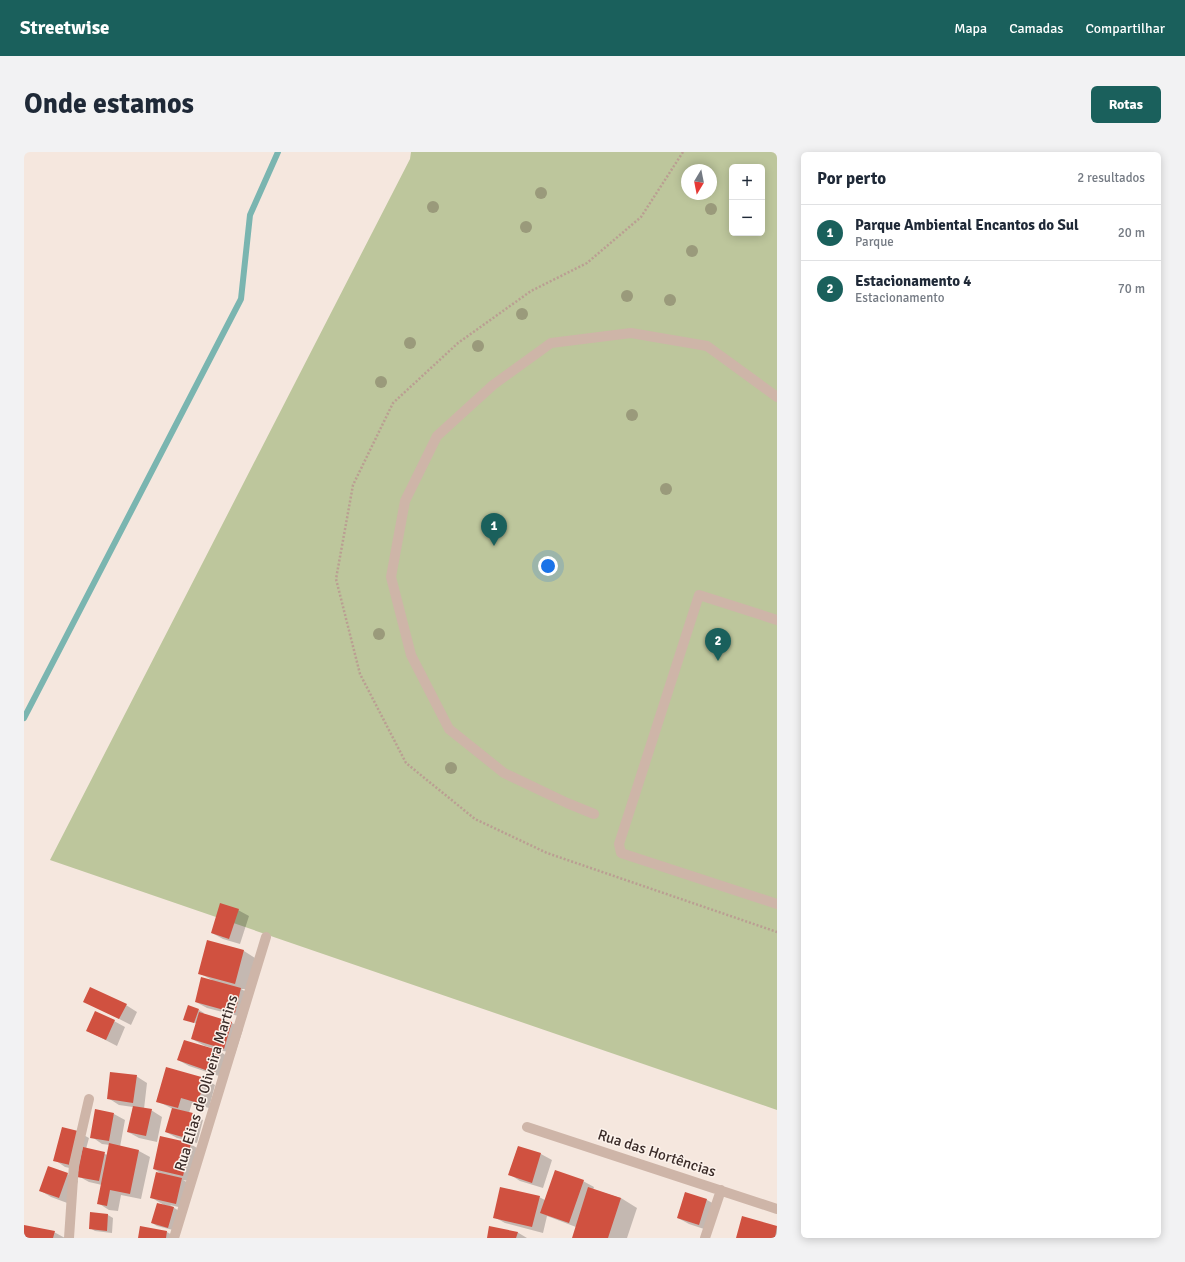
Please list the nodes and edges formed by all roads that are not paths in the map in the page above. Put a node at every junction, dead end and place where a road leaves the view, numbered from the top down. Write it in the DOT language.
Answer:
graph roads {
  1 [pos="777,397"];
  2 [pos="777,620"];
  3 [pos="594,814"];
  4 [pos="777,904"];
  5 [pos="266,938"];
  6 [pos="89,1099"];
  7 [pos="527,1127"];
  8 [pos="720,1190"];
  9 [pos="777,1209"];
  10 [pos="69,1238"];
  11 [pos="174,1238"];
  12 [pos="705,1238"];
  1 -- 3 [label="street"];
  2 -- 4 [label="street"];
  5 -- 11 [label="street, Rua Elias de Oliveira Martins"];
  6 -- 10 [label="street"];
  7 -- 8 [label="street, Rua das Hortências"];
  8 -- 9 [label="street, Rua das Hortências"];
  8 -- 12 [label="street"];
}
